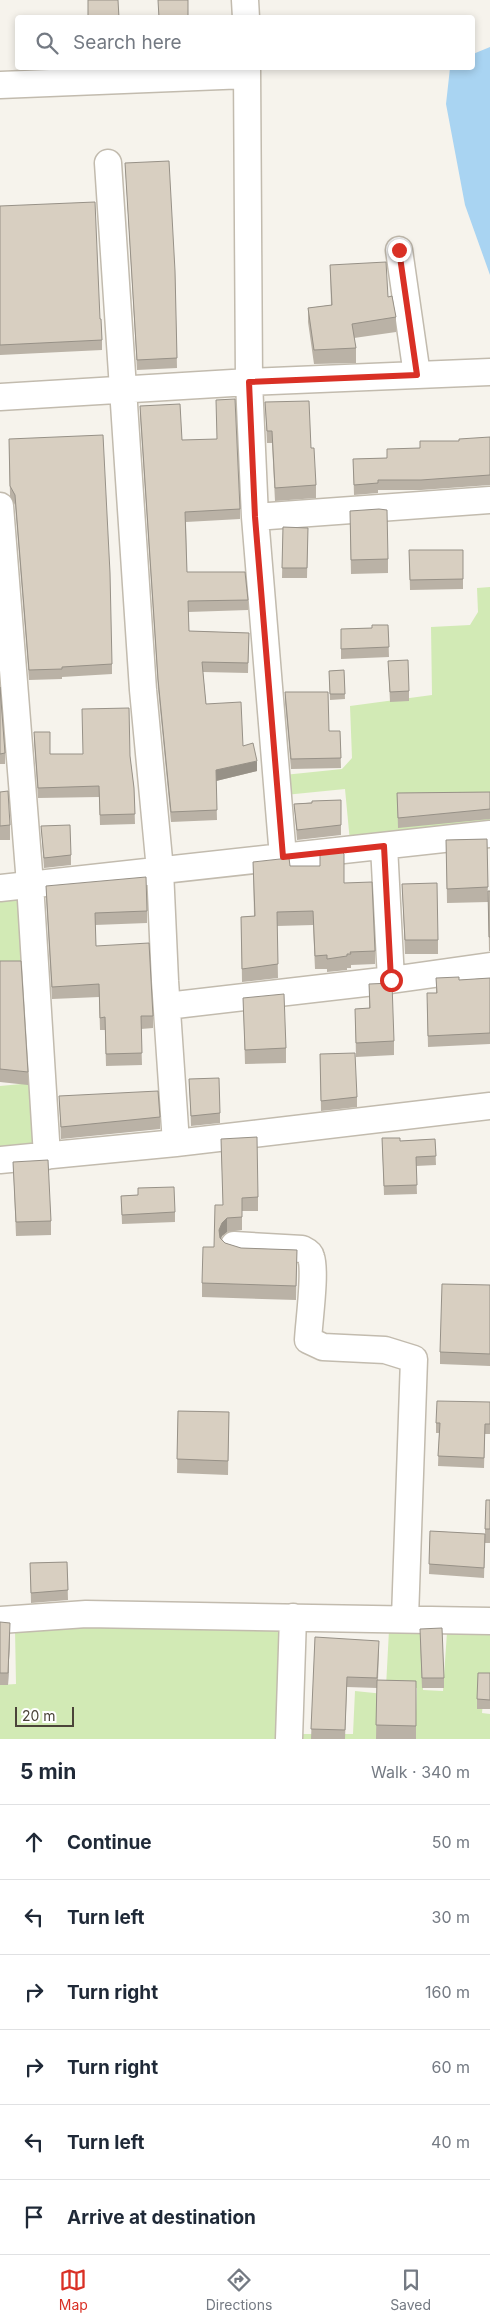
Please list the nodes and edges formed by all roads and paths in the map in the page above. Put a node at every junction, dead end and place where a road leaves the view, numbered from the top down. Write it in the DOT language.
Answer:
graph roads {
  1 [pos="246,0"];
  2 [pos="246,15"];
  3 [pos="247,71"];
  4 [pos="0,85"];
  5 [pos="108,163"];
  6 [pos="399,250"];
  7 [pos="490,372"];
  8 [pos="417,375"];
  9 [pos="249,382"];
  10 [pos="122,390"];
  11 [pos="0,397"];
  12 [pos="490,500"];
  13 [pos="0,506"];
  14 [pos="255,517"];
  15 [pos="490,834"];
  16 [pos="384,846"];
  17 [pos="283,857"];
  18 [pos="160,870"];
  19 [pos="30,884"];
  20 [pos="0,888"];
  21 [pos="490,966"];
  22 [pos="391,980"];
  23 [pos="167,1006"];
  24 [pos="490,1106"];
  25 [pos="176,1143"];
  26 [pos="47,1156"];
  27 [pos="0,1160"];
  28 [pos="234,1246"];
  29 [pos="293,1616"];
  30 [pos="405,1618"];
  31 [pos="0,1620"];
  32 [pos="490,1621"];
  33 [pos="290,1739"];
  1 -- 2 [label="street"];
  3 -- 4 [label="street"];
  3 -- 9 [label="street"];
  5 -- 10 [label="street"];
  6 -- 8 [label="street"];
  7 -- 8 [label="street"];
  8 -- 9 [label="street"];
  9 -- 10 [label="street"];
  9 -- 14 [label="street"];
  10 -- 11 [label="street"];
  10 -- 18 [label="street"];
  12 -- 14 [label="street"];
  13 -- 19 [label="street"];
  14 -- 17 [label="street"];
  15 -- 16 [label="street"];
  16 -- 17 [label="street"];
  16 -- 22 [label="street"];
  17 -- 18 [label="street"];
  18 -- 19 [label="street"];
  18 -- 23 [label="street"];
  19 -- 20 [label="street"];
  19 -- 26 [label="street"];
  21 -- 22 [label="street"];
  22 -- 23 [label="street"];
  23 -- 25 [label="street"];
  24 -- 25 [label="street"];
  25 -- 26 [label="street"];
  26 -- 27 [label="street"];
  28 -- 30 [label="street"];
  29 -- 30 [label="street"];
  29 -- 31 [label="street"];
  29 -- 33 [label="street"];
  30 -- 32 [label="street"];
}
